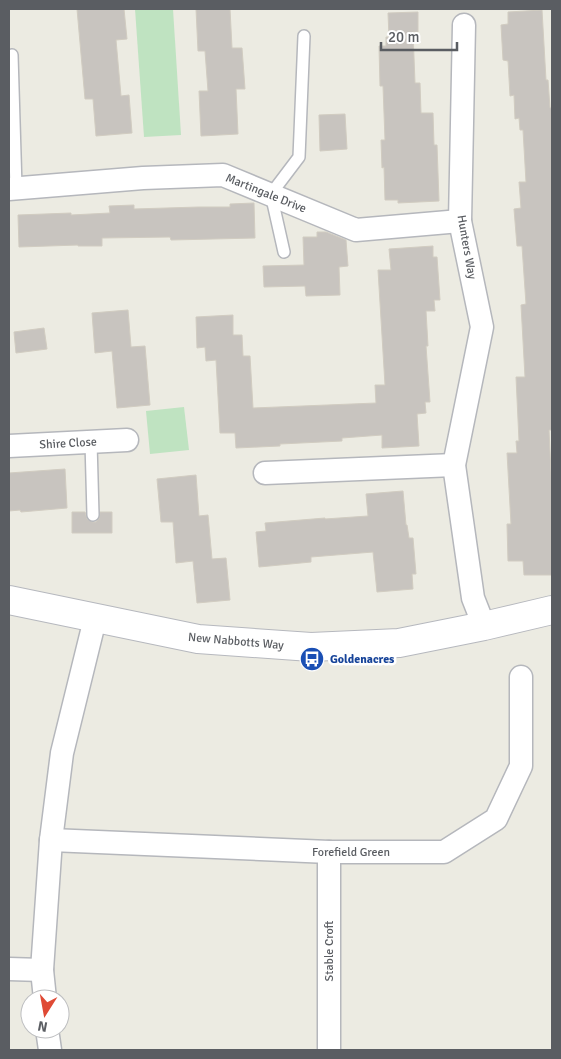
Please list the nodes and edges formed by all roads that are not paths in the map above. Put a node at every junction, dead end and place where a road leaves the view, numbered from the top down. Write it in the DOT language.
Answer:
graph roads {
  1 [pos="464,25"];
  2 [pos="304,36"];
  3 [pos="12,55"];
  4 [pos="12,189"];
  5 [pos="271,194"];
  6 [pos="460,221"];
  7 [pos="284,252"];
  8 [pos="127,440"];
  9 [pos="90,442"];
  10 [pos="9,446"];
  11 [pos="454,465"];
  12 [pos="265,473"];
  13 [pos="93,515"];
  14 [pos="9,600"];
  15 [pos="552,610"];
  16 [pos="95,619"];
  17 [pos="484,626"];
  18 [pos="521,677"];
  19 [pos="51,840"];
  20 [pos="329,852"];
  21 [pos="9,969"];
  22 [pos="42,970"];
  23 [pos="43,989"];
  24 [pos="329,1050"];
  1 -- 6 [label="street, Hunters Way"];
  2 -- 5 [label="lane"];
  3 -- 4 [label="lane"];
  4 -- 5 [label="street, Martingale Drive"];
  5 -- 6 [label="street, Martingale Drive"];
  5 -- 7 [label="lane"];
  6 -- 11 [label="street, Hunters Way"];
  8 -- 9 [label="street, Shire Close"];
  9 -- 10 [label="street, Shire Close"];
  9 -- 13 [label="lane"];
  11 -- 12 [label="street"];
  11 -- 17 [label="street, Hunters Way"];
  14 -- 16 [label="street, New Nabbotts Way"];
  15 -- 17 [label="street, New Nabbotts Way"];
  16 -- 17 [label="street, New Nabbotts Way"];
  16 -- 19 [label="street"];
  18 -- 20 [label="street, Forefield Green"];
  19 -- 20 [label="street, Forefield Green"];
  19 -- 22 [label="street"];
  20 -- 24 [label="street, Stable Croft"];
  21 -- 22 [label="street"];
  22 -- 23 [label="street"];
}
